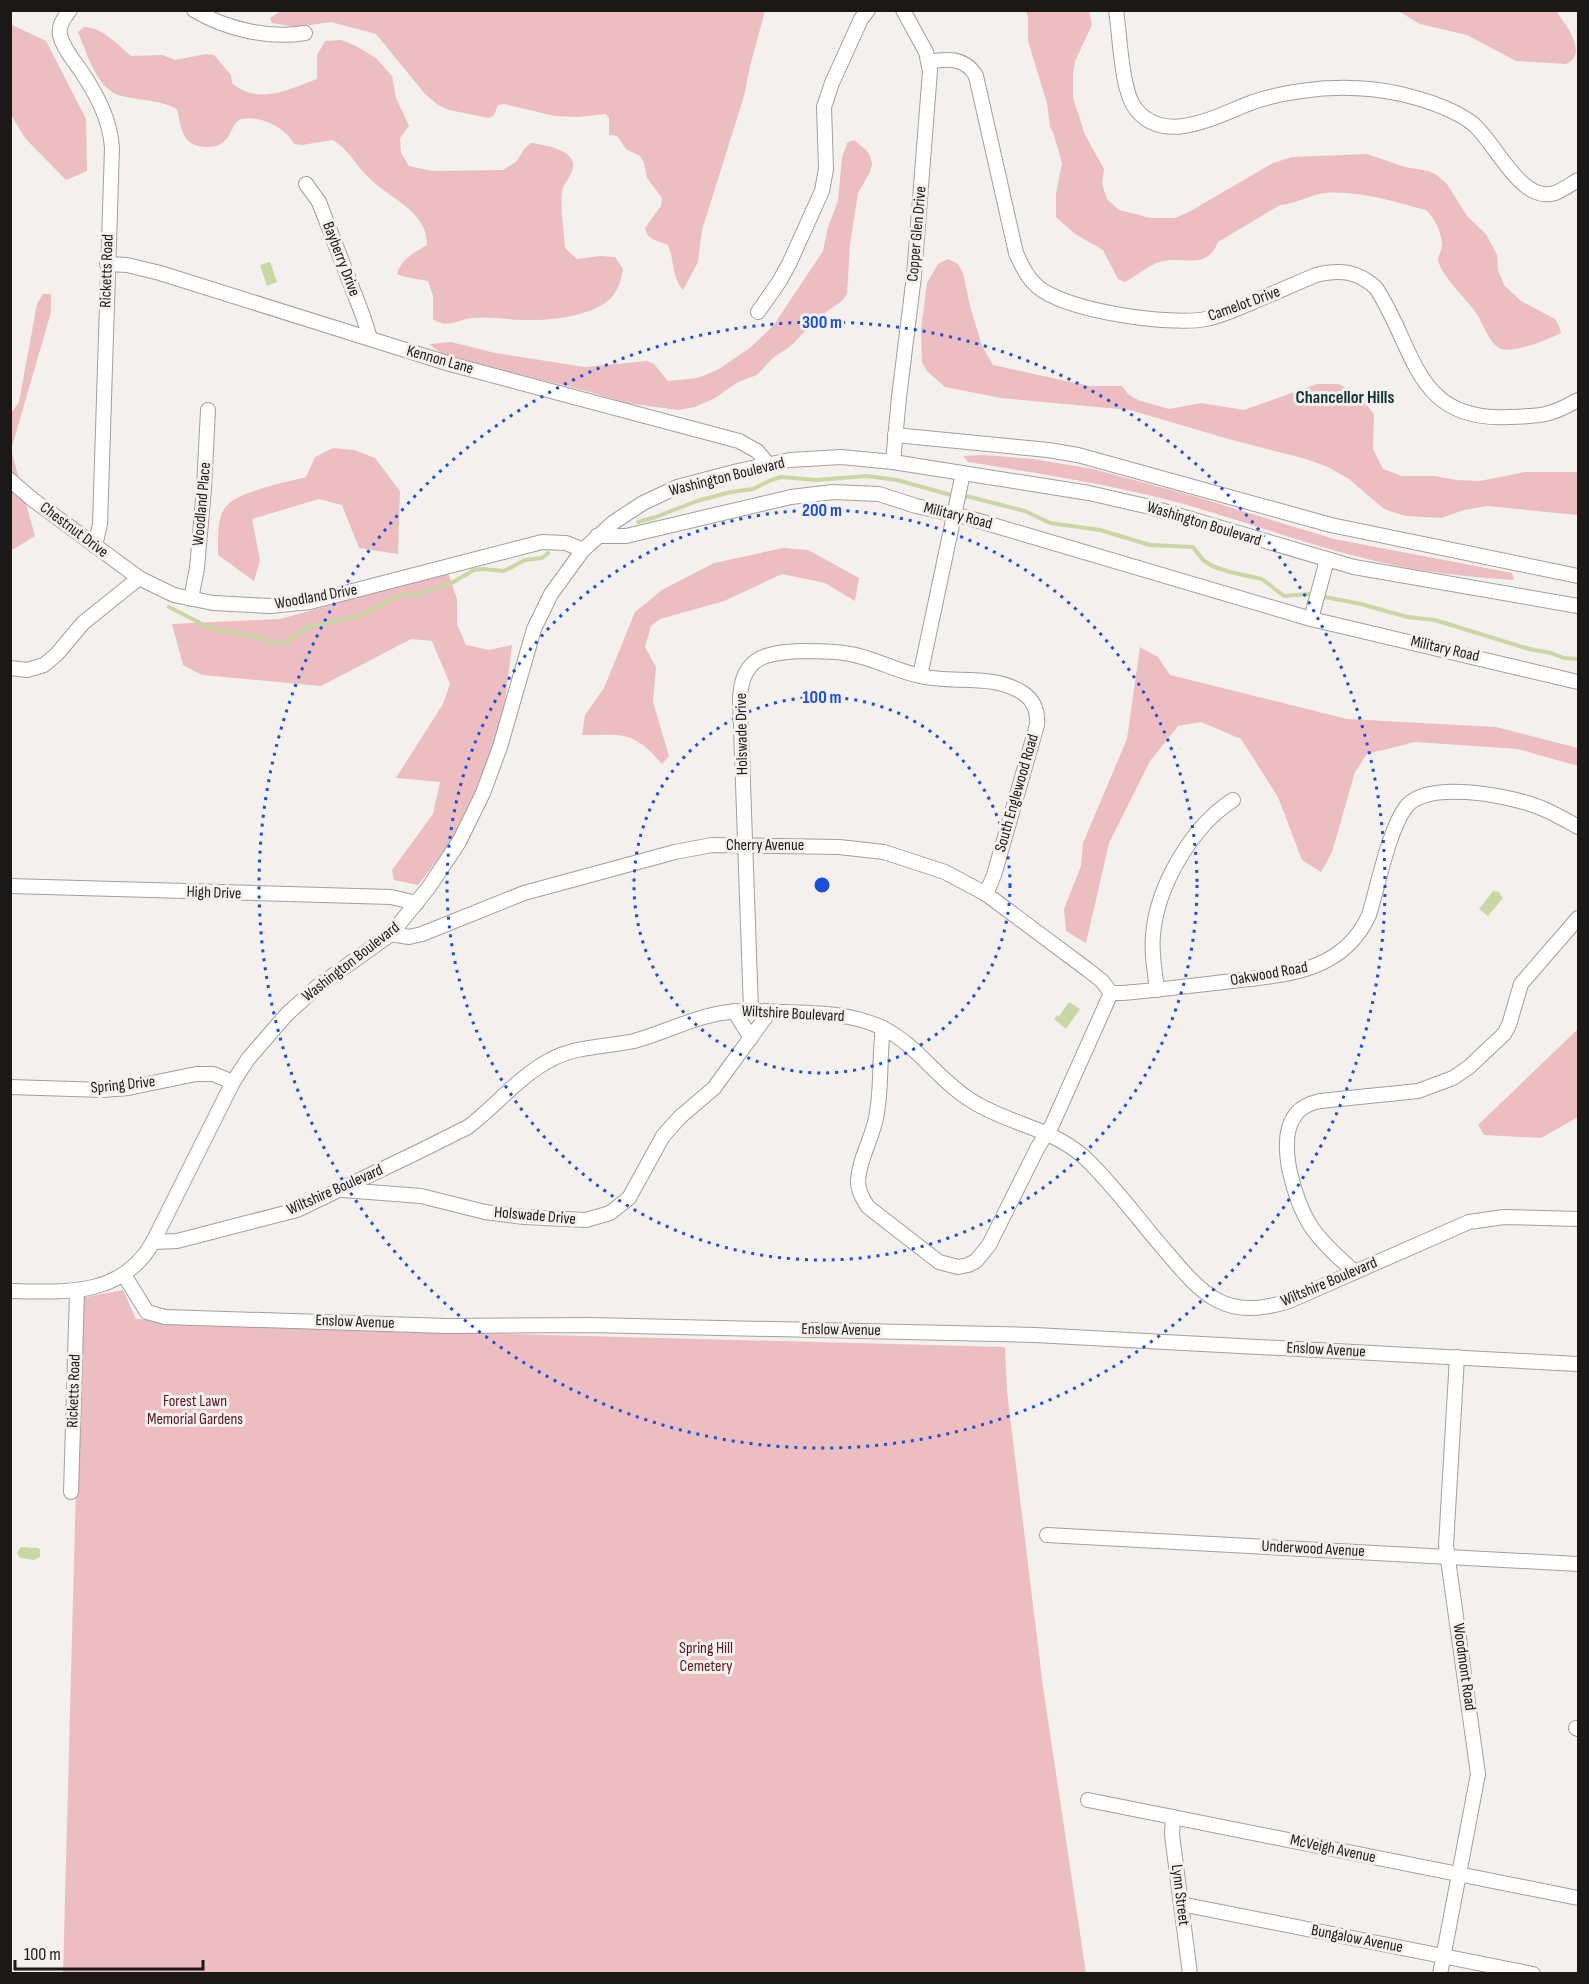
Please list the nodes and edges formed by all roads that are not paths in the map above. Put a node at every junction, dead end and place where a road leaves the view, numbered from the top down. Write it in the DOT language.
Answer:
graph roads {
  1 [pos="70,10"];
  2 [pos="194,10"];
  3 [pos="868,10"];
  4 [pos="903,10"];
  5 [pos="1116,10"];
  6 [pos="305,33"];
  7 [pos="929,62"];
  8 [pos="1578,180"];
  9 [pos="306,184"];
  10 [pos="107,264"];
  11 [pos="758,312"];
  12 [pos="370,339"];
  13 [pos="1578,400"];
  14 [pos="208,410"];
  15 [pos="895,435"];
  16 [pos="892,462"];
  17 [pos="768,464"];
  18 [pos="963,472"];
  19 [pos="10,480"];
  20 [pos="954,514"];
  21 [pos="597,536"];
  22 [pos="95,546"];
  23 [pos="583,550"];
  24 [pos="1327,560"];
  25 [pos="1578,576"];
  26 [pos="139,578"];
  27 [pos="191,598"];
  28 [pos="1578,606"];
  29 [pos="1311,619"];
  30 [pos="10,668"];
  31 [pos="920,676"];
  32 [pos="1578,682"];
  33 [pos="1233,800"];
  34 [pos="1578,827"];
  35 [pos="746,844"];
  36 [pos="10,886"];
  37 [pos="986,894"];
  38 [pos="417,903"];
  39 [pos="1578,918"];
  40 [pos="391,934"];
  41 [pos="1157,990"];
  42 [pos="1111,993"];
  43 [pos="752,1010"];
  44 [pos="735,1011"];
  45 [pos="770,1011"];
  46 [pos="883,1028"];
  47 [pos="751,1038"];
  48 [pos="233,1082"];
  49 [pos="10,1087"];
  50 [pos="1047,1133"];
  51 [pos="341,1189"];
  52 [pos="1578,1219"];
  53 [pos="153,1242"];
  54 [pos="1355,1272"];
  55 [pos="124,1275"];
  56 [pos="10,1291"];
  57 [pos="77,1291"];
  58 [pos="1457,1357"];
  59 [pos="1578,1364"];
  60 [pos="70,1492"];
  61 [pos="1047,1535"];
  62 [pos="1448,1556"];
  63 [pos="1578,1564"];
  64 [pos="1088,1800"];
  65 [pos="1173,1817"];
  66 [pos="1460,1875"];
  67 [pos="1578,1898"];
  68 [pos="1181,1904"];
  69 [pos="1444,1956"];
  70 [pos="1190,1974"];
  71 [pos="1440,1974"];
  72 [pos="1533,1974"];
  1 -- 10 [label="street, Ricketts Road"];
  2 -- 6 [label="street"];
  3 -- 11 [label="street"];
  4 -- 7 [label="street, Copper Glen Drive"];
  5 -- 8 [label="street"];
  7 -- 13 [label="street, Camelot Drive"];
  7 -- 15 [label="street, Copper Glen Drive"];
  9 -- 12 [label="street, Bayberry Drive"];
  10 -- 12 [label="street, Kennon Lane"];
  10 -- 22 [label="street, Ricketts Road"];
  12 -- 17 [label="street, Kennon Lane"];
  14 -- 27 [label="street, Woodland Place"];
  15 -- 16 [label="street, Copper Glen Drive"];
  15 -- 25 [label="street, Washington Boulevard"];
  16 -- 17 [label="street, Washington Boulevard"];
  16 -- 18 [label="street, Washington Boulevard"];
  17 -- 21 [label="street, Washington Boulevard"];
  18 -- 20 [label="street"];
  18 -- 24 [label="street, Washington Boulevard"];
  19 -- 22 [label="street, Chestnut Drive"];
  20 -- 21 [label="street, Military Road"];
  20 -- 29 [label="street, Military Road"];
  20 -- 31 [label="street"];
  21 -- 23 [label="street, Washington Boulevard"];
  22 -- 26 [label="street, Chestnut Drive"];
  23 -- 27 [label="street, Woodland Drive"];
  23 -- 38 [label="street, Washington Boulevard"];
  24 -- 28 [label="street, Washington Boulevard"];
  24 -- 29 [label="street"];
  26 -- 27 [label="street, Woodland Drive"];
  26 -- 30 [label="street"];
  29 -- 32 [label="street, Military Road"];
  31 -- 35 [label="street, Holswade Drive"];
  31 -- 37 [label="street, South Englewood Road"];
  33 -- 41 [label="street"];
  34 -- 41 [label="street, Oakwood Road"];
  35 -- 37 [label="street, Cherry Avenue"];
  35 -- 40 [label="street, Cherry Avenue"];
  35 -- 43 [label="street, Holswade Drive"];
  36 -- 38 [label="street, High Drive"];
  37 -- 42 [label="street, Cherry Avenue"];
  38 -- 40 [label="street, Washington Boulevard"];
  39 -- 54 [label="street"];
  40 -- 48 [label="street, Washington Boulevard"];
  41 -- 42 [label="street, Oakwood Road"];
  42 -- 50 [label="street"];
  43 -- 44 [label="street, Wiltshire Boulevard"];
  43 -- 45 [label="street, Wiltshire Boulevard"];
  44 -- 47 [label="street"];
  44 -- 51 [label="street, Wiltshire Boulevard"];
  45 -- 46 [label="street, Wiltshire Boulevard"];
  45 -- 47 [label="street, Holswade Drive"];
  46 -- 50 [label="street, Wiltshire Boulevard"];
  46 -- 50 [label="street"];
  47 -- 51 [label="street, Holswade Drive"];
  48 -- 49 [label="street, Spring Drive"];
  48 -- 53 [label="street, Washington Boulevard"];
  50 -- 54 [label="street, Wiltshire Boulevard"];
  51 -- 53 [label="street, Wiltshire Boulevard"];
  52 -- 54 [label="street, Wiltshire Boulevard"];
  53 -- 55 [label="street, Washington Boulevard"];
  55 -- 57 [label="street, Washington Boulevard"];
  55 -- 58 [label="street, Enslow Avenue"];
  56 -- 57 [label="street, Washington Boulevard"];
  57 -- 60 [label="street, Ricketts Road"];
  58 -- 59 [label="street, Enslow Avenue"];
  58 -- 62 [label="street, Woodmont Road"];
  61 -- 62 [label="street, Underwood Avenue"];
  62 -- 63 [label="street, Underwood Avenue"];
  62 -- 66 [label="street, Woodmont Road"];
  64 -- 65 [label="street, McVeigh Avenue"];
  65 -- 66 [label="street, McVeigh Avenue"];
  65 -- 68 [label="street, Lynn Street"];
  66 -- 67 [label="street, McVeigh Avenue"];
  66 -- 69 [label="street, Woodmont Road"];
  68 -- 69 [label="street, Bungalow Avenue"];
  68 -- 70 [label="street, Lynn Street"];
  69 -- 71 [label="street, Woodmont Road"];
  69 -- 72 [label="street, Bungalow Avenue"];
}
